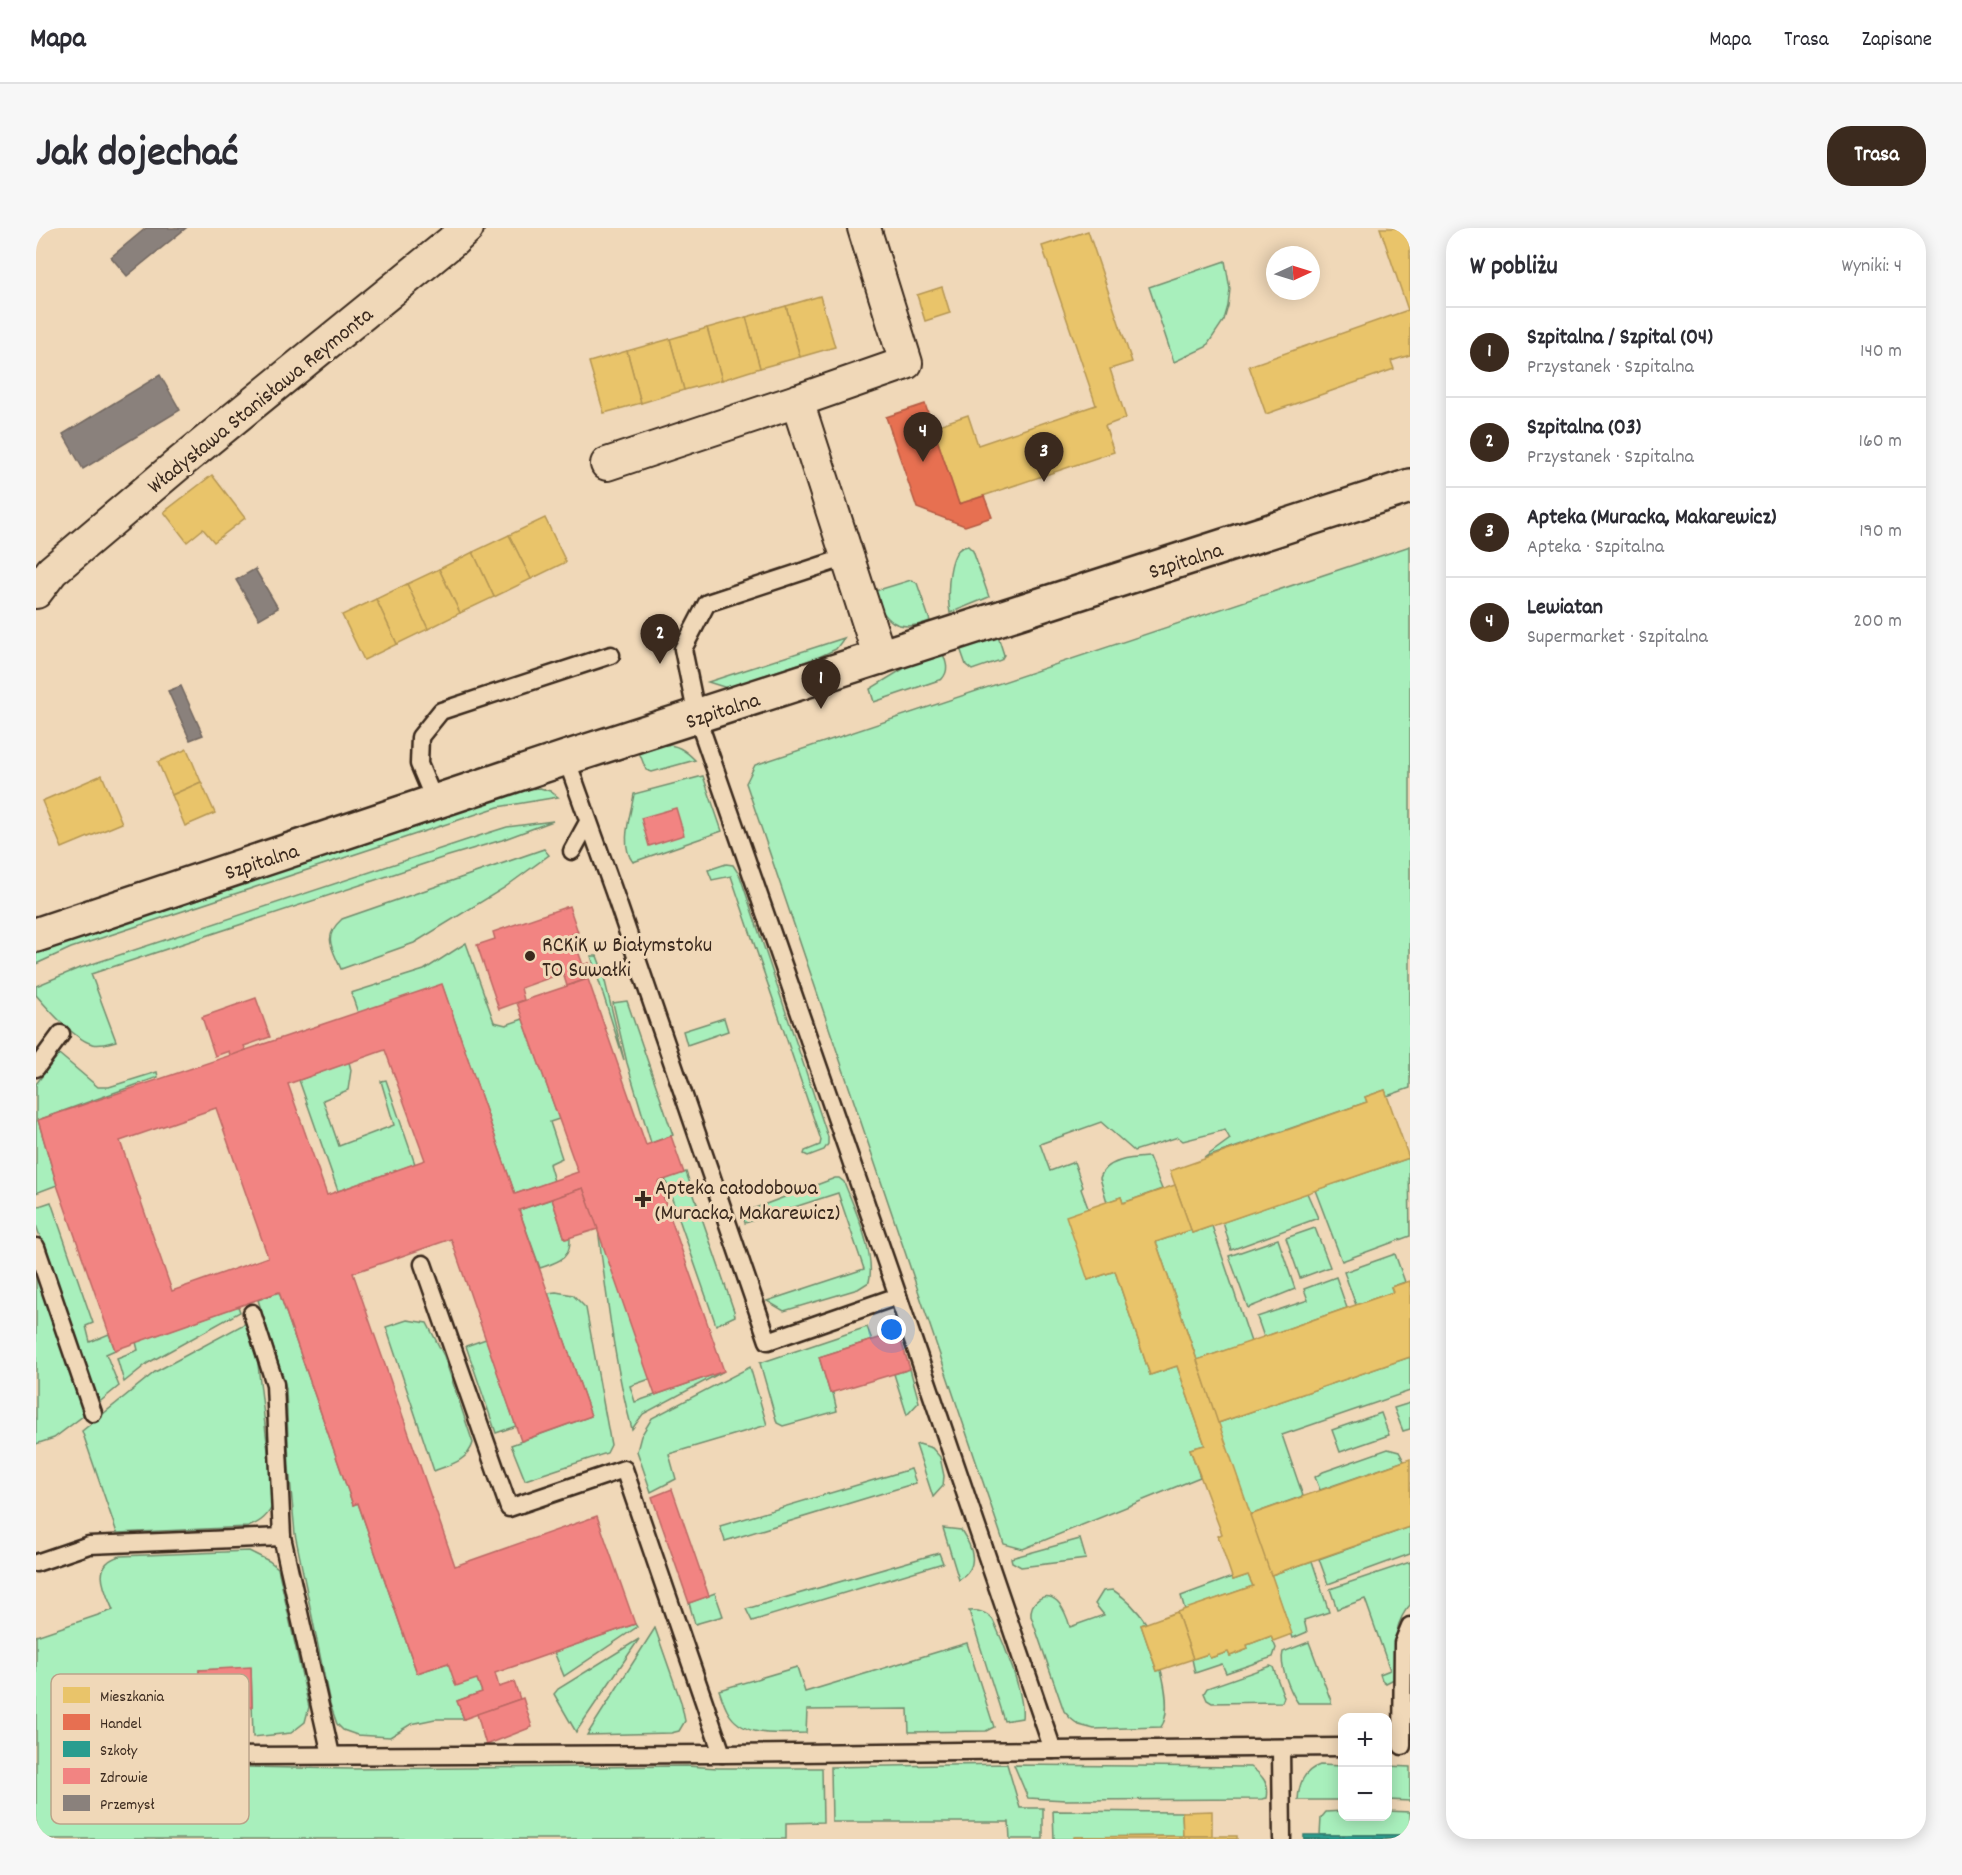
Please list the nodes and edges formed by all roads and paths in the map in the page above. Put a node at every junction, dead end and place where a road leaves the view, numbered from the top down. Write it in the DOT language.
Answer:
graph roads {
  1 [pos="466,228"];
  2 [pos="864,228"];
  3 [pos="797,401"];
  4 [pos="607,464"];
  5 [pos="1410,486"];
  6 [pos="847,557"];
  7 [pos="41,580"];
  8 [pos="611,655"];
  9 [pos="880,658"];
  10 [pos="697,717"];
  11 [pos="566,758"];
  12 [pos="435,802"];
  13 [pos="588,822"];
  14 [pos="572,851"];
  15 [pos="36,935"];
  16 [pos="61,1034"];
  17 [pos="36,1068"];
  18 [pos="36,1247"];
  19 [pos="423,1264"];
  20 [pos="898,1296"];
  21 [pos="252,1313"];
  22 [pos="93,1413"];
  23 [pos="282,1537"];
  24 [pos="36,1563"];
  25 [pos="1410,1626"];
  26 [pos="1400,1746"];
  27 [pos="1338,1747"];
  28 [pos="1281,1748"];
  29 [pos="1053,1750"];
  30 [pos="722,1754"];
  31 [pos="331,1755"];
  32 [pos="249,1756"];
  33 [pos="1282,1839"];
  1 -- 7 [label="street, Władysława Stanisława Reymonta"];
  2 -- 3 [label="street"];
  3 -- 4 [label="street"];
  3 -- 6 [label="street"];
  5 -- 9 [label="street, Szpitalna"];
  6 -- 9 [label="street"];
  6 -- 10 [label="lane"];
  8 -- 12 [label="lane"];
  9 -- 10 [label="street, Szpitalna"];
  10 -- 11 [label="street, Szpitalna"];
  10 -- 20 [label="lane"];
  11 -- 12 [label="street, Szpitalna"];
  11 -- 13 [label="lane"];
  12 -- 15 [label="street, Szpitalna"];
  13 -- 14 [label="lane"];
  13 -- 20 [label="lane"];
  16 -- 17 [label="lane"];
  18 -- 22 [label="lane"];
  19 -- 30 [label="lane"];
  20 -- 29 [label="lane"];
  21 -- 23 [label="lane"];
  23 -- 24 [label="lane"];
  23 -- 31 [label="lane"];
  25 -- 26 [label="lane"];
  27 -- 28 [label="lane"];
  28 -- 29 [label="lane"];
  28 -- 33 [label="lane"];
  29 -- 30 [label="lane"];
  30 -- 31 [label="lane"];
  31 -- 32 [label="lane"];
}
